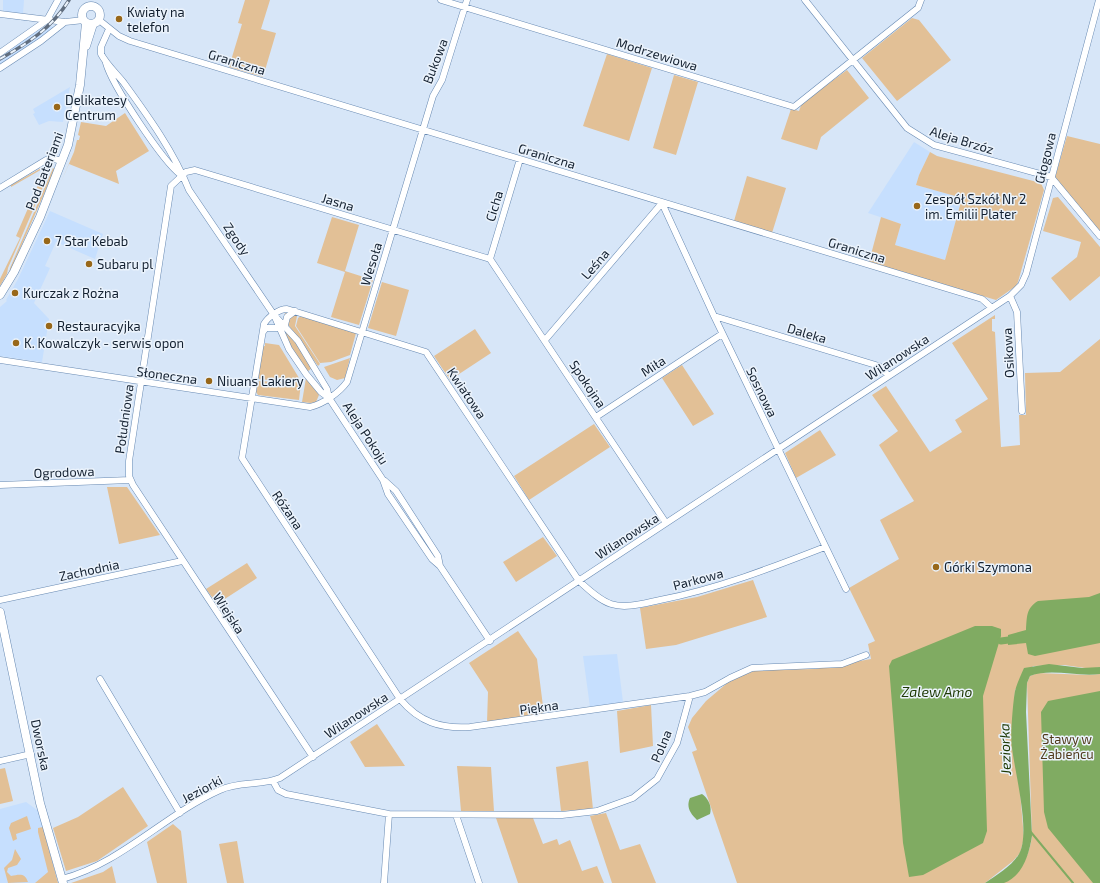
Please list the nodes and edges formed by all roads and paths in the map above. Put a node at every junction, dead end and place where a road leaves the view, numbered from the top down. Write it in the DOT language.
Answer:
graph roads {
  1 [pos="58,0"];
  2 [pos="441,0"];
  3 [pos="467,0"];
  4 [pos="805,0"];
  5 [pos="921,0"];
  6 [pos="1099,0"];
  7 [pos="92,4"];
  8 [pos="465,7"];
  9 [pos="0,14"];
  10 [pos="47,20"];
  11 [pos="65,22"];
  12 [pos="90,22"];
  13 [pos="110,29"];
  14 [pos="0,53"];
  15 [pos="853,59"];
  16 [pos="0,68"];
  17 [pos="423,130"];
  18 [pos="520,159"];
  19 [pos="62,161"];
  20 [pos="181,175"];
  21 [pos="1051,177"];
  22 [pos="0,188"];
  23 [pos="662,203"];
  24 [pos="393,230"];
  25 [pos="1100,236"];
  26 [pos="490,259"];
  27 [pos="0,295"];
  28 [pos="1010,296"];
  29 [pos="992,308"];
  30 [pos="295,311"];
  31 [pos="274,315"];
  32 [pos="714,316"];
  33 [pos="285,325"];
  34 [pos="278,328"];
  35 [pos="362,331"];
  36 [pos="722,334"];
  37 [pos="261,336"];
  38 [pos="545,340"];
  39 [pos="0,360"];
  40 [pos="889,376"];
  41 [pos="141,382"];
  42 [pos="251,398"];
  43 [pos="329,398"];
  44 [pos="1022,411"];
  45 [pos="596,417"];
  46 [pos="778,450"];
  47 [pos="130,480"];
  48 [pos="0,485"];
  49 [pos="666,523"];
  50 [pos="825,547"];
  51 [pos="182,561"];
  52 [pos="579,581"];
  53 [pos="846,589"];
  54 [pos="0,600"];
  55 [pos="0,612"];
  56 [pos="490,641"];
  57 [pos="866,655"];
  58 [pos="100,679"];
  59 [pos="690,696"];
  60 [pos="400,699"];
  61 [pos="31,754"];
  62 [pos="313,757"];
  63 [pos="0,761"];
  64 [pos="273,781"];
  65 [pos="180,813"];
  66 [pos="389,814"];
  67 [pos="456,815"];
  68 [pos="62,881"];
  69 [pos="384,883"];
  70 [pos="479,883"];
  1 -- 10 [label="street"];
  2 -- 8 [label="street, Modrzewiowa"];
  3 -- 8 [label="street, Bukowa"];
  4 -- 15 [label="street, Aleja Brzóz"];
  5 -- 15 [label="street"];
  6 -- 21 [label="street, Głogowa"];
  7 -- 12 [label="street"];
  7 -- 12 [label="street, Pod Bateriami"];
  8 -- 15 [label="street, Modrzewiowa"];
  8 -- 17 [label="street, Bukowa"];
  9 -- 10 [label="street"];
  10 -- 11 [label="street"];
  10 -- 14 [label="street"];
  11 -- 12 [label="street"];
  11 -- 16 [label="street"];
  12 -- 13 [label="street, Graniczna"];
  12 -- 19 [label="street, Pod Bateriami"];
  13 -- 17 [label="street, Graniczna"];
  13 -- 20 [label="street, Zgody"];
  15 -- 21 [label="street, Aleja Brzóz"];
  17 -- 18 [label="street, Graniczna"];
  17 -- 24 [label="street, Wesoła"];
  18 -- 23 [label="street, Graniczna"];
  18 -- 26 [label="street, Cicha"];
  19 -- 22 [label="street"];
  19 -- 27 [label="street, Pod Bateriami"];
  20 -- 24 [label="street, Jasna"];
  20 -- 31 [label="street, Zgody"];
  20 -- 41 [label="street, Południowa"];
  21 -- 25 [label="street"];
  21 -- 28 [label="street, Głogowa"];
  23 -- 29 [label="street, Graniczna"];
  23 -- 32 [label="street, Sosnowa"];
  23 -- 38 [label="street, Leśna"];
  24 -- 26 [label="street, Jasna"];
  24 -- 35 [label="street, Wesoła"];
  26 -- 38 [label="street, Spokojna"];
  28 -- 29 [label="street, Głogowa"];
  28 -- 44 [label="street, Osikowa"];
  29 -- 40 [label="street, Wilanowska"];
  30 -- 31 [label="street, Kwiatowa"];
  30 -- 33 [label="street"];
  30 -- 35 [label="street, Kwiatowa"];
  31 -- 33 [label="street, Aleja Pokoju"];
  31 -- 34 [label="street, Aleja Pokoju"];
  31 -- 37 [label="street, Różana"];
  32 -- 36 [label="street, Sosnowa"];
  32 -- 40 [label="street, Daleka"];
  33 -- 43 [label="street, Aleja Pokoju"];
  34 -- 37 [label="street"];
  34 -- 43 [label="street, Aleja Pokoju"];
  35 -- 43 [label="street, Wesoła"];
  35 -- 52 [label="street, Kwiatowa"];
  36 -- 45 [label="street, Miła"];
  36 -- 46 [label="street, Sosnowa"];
  37 -- 42 [label="street, Różana"];
  38 -- 45 [label="street, Spokojna"];
  39 -- 41 [label="street, Słoneczna"];
  40 -- 46 [label="street, Wilanowska"];
  41 -- 42 [label="street, Słoneczna"];
  41 -- 47 [label="street, Południowa"];
  42 -- 43 [label="street, Słoneczna"];
  42 -- 60 [label="street, Różana"];
  43 -- 56 [label="street, Aleja Pokoju"];
  45 -- 49 [label="street, Spokojna"];
  46 -- 49 [label="street, Wilanowska"];
  46 -- 50 [label="street, Sosnowa"];
  47 -- 48 [label="street, Ogrodowa"];
  47 -- 51 [label="street, Wiejska"];
  49 -- 52 [label="street, Wilanowska"];
  50 -- 52 [label="street, Parkowa"];
  50 -- 53 [label="street, Sosnowa"];
  51 -- 54 [label="street, Zachodnia"];
  51 -- 62 [label="street, Wiejska"];
  52 -- 56 [label="street, Wilanowska"];
  55 -- 61 [label="street, Dworska"];
  56 -- 60 [label="street, Wilanowska"];
  57 -- 59 [label="street"];
  58 -- 65 [label="street"];
  59 -- 60 [label="street, Piękna"];
  59 -- 67 [label="street, Polna"];
  60 -- 62 [label="street, Wilanowska"];
  61 -- 63 [label="street"];
  61 -- 68 [label="street, Dworska"];
  62 -- 64 [label="street, Wilanowska"];
  64 -- 65 [label="street, Jeziorki"];
  64 -- 66 [label="street"];
  65 -- 68 [label="street, Jeziorki"];
  66 -- 67 [label="street, Polna"];
  66 -- 69 [label="street"];
  67 -- 70 [label="street"];
}
